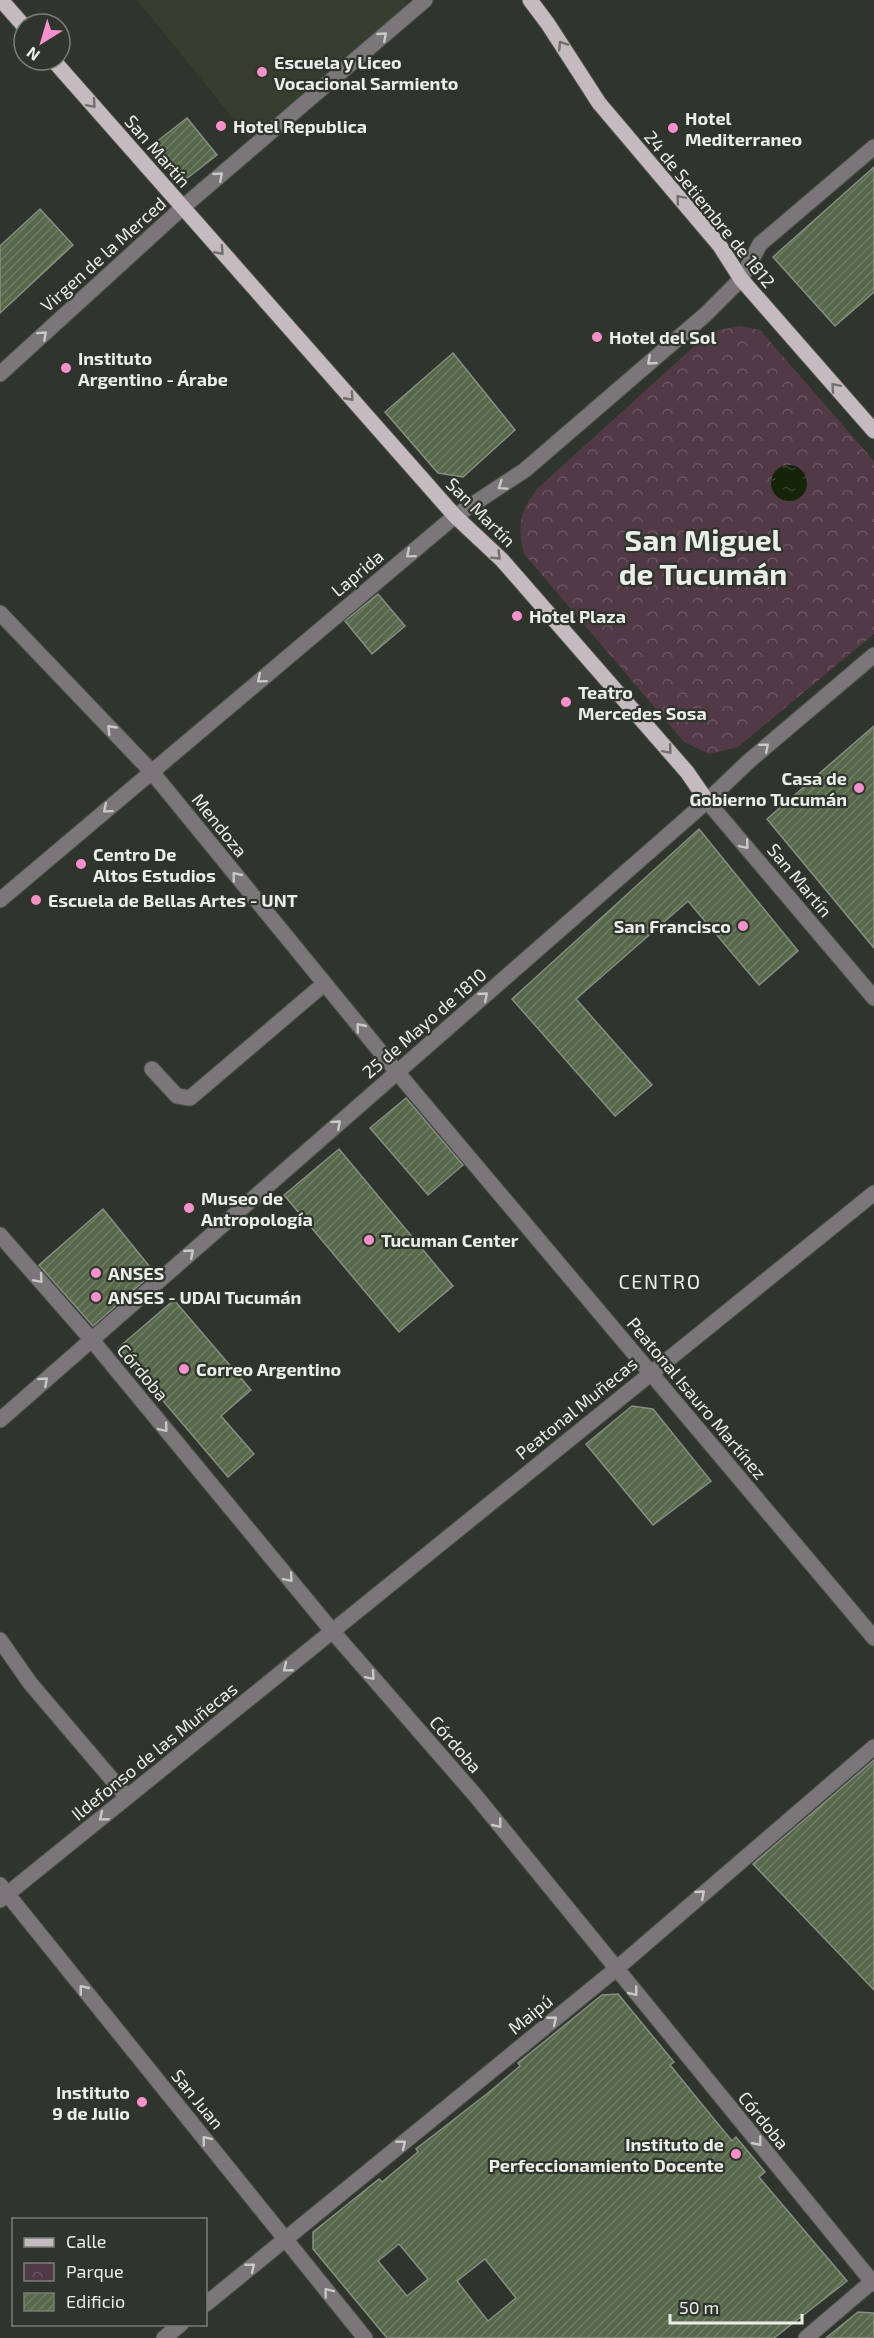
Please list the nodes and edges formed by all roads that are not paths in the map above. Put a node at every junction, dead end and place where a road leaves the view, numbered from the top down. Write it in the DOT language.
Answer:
graph roads {
  1 [pos="1,0"];
  2 [pos="425,0"];
  3 [pos="530,0"];
  4 [pos="12,12"];
  5 [pos="64,72"];
  6 [pos="874,147"];
  7 [pos="182,208"];
  8 [pos="741,279"];
  9 [pos="0,374"];
  10 [pos="874,431"];
  11 [pos="455,516"];
  12 [pos="0,613"];
  13 [pos="874,655"];
  14 [pos="151,771"];
  15 [pos="707,801"];
  16 [pos="0,900"];
  17 [pos="324,984"];
  18 [pos="874,998"];
  19 [pos="152,1069"];
  20 [pos="397,1072"];
  21 [pos="874,1193"];
  22 [pos="0,1235"];
  23 [pos="91,1339"];
  24 [pos="650,1372"];
  25 [pos="0,1420"];
  26 [pos="333,1632"];
  27 [pos="874,1638"];
  28 [pos="0,1640"];
  29 [pos="874,1747"];
  30 [pos="127,1797"];
  31 [pos="2,1893"];
  32 [pos="616,1968"];
  33 [pos="286,2238"];
  34 [pos="873,2282"];
  35 [pos="207,2303"];
  36 [pos="180,2326"];
  37 [pos="164,2338"];
  38 [pos="364,2338"];
  39 [pos="806,2338"];
  1 -- 4 [label="main road"];
  7 -- 2 [label="street, Virgen de la Merced, one-way"];
  8 -- 3 [label="main road, 24 de Setiembre de 1812, one-way"];
  5 -- 7 [label="main road, San Martín, one-way"];
  6 -- 8 [label="street, Laprida"];
  9 -- 7 [label="street, Virgen de la Merced, one-way"];
  7 -- 11 [label="main road, San Martín, one-way"];
  10 -- 8 [label="main road, 24 de Setiembre de 1812, one-way"];
  8 -- 11 [label="street, Laprida, one-way"];
  11 -- 14 [label="street, Laprida, one-way"];
  11 -- 15 [label="main road, San Martín, one-way"];
  14 -- 12 [label="street, Mendoza, one-way"];
  15 -- 13 [label="street, 25 de Mayo de 1810, one-way"];
  14 -- 16 [label="street, Laprida, one-way"];
  17 -- 14 [label="street, Mendoza, one-way"];
  15 -- 18 [label="street, San Martín, one-way"];
  20 -- 15 [label="street, 25 de Mayo de 1810, one-way"];
  17 -- 19 [label="street"];
  20 -- 17 [label="street, Mendoza, one-way"];
  23 -- 20 [label="street, 25 de Mayo de 1810, one-way"];
  20 -- 24 [label="street, Peatonal Isauro Martínez"];
  21 -- 24 [label="street, Peatonal Muñecas"];
  22 -- 23 [label="street, Córdoba, one-way"];
  25 -- 23 [label="street, 25 de Mayo de 1810, one-way"];
  23 -- 26 [label="street, Córdoba, one-way"];
  24 -- 26 [label="street, Peatonal Muñecas"];
  24 -- 27 [label="street, Peatonal Isauro Martínez"];
  26 -- 30 [label="street, Ildefonso de las Muñecas, one-way"];
  26 -- 32 [label="street, Córdoba, one-way"];
  28 -- 30 [label="street"];
  32 -- 29 [label="street, Maipú, one-way"];
  30 -- 31 [label="street, Ildefonso de las Muñecas, one-way"];
  33 -- 31 [label="street, San Juan, one-way"];
  33 -- 32 [label="street, Maipú, one-way"];
  32 -- 34 [label="street, Córdoba, one-way"];
  35 -- 33 [label="street, Maipú, one-way"];
  38 -- 33 [label="street, San Juan, one-way"];
  34 -- 39 [label="street"];
  36 -- 37 [label="street"];
}
